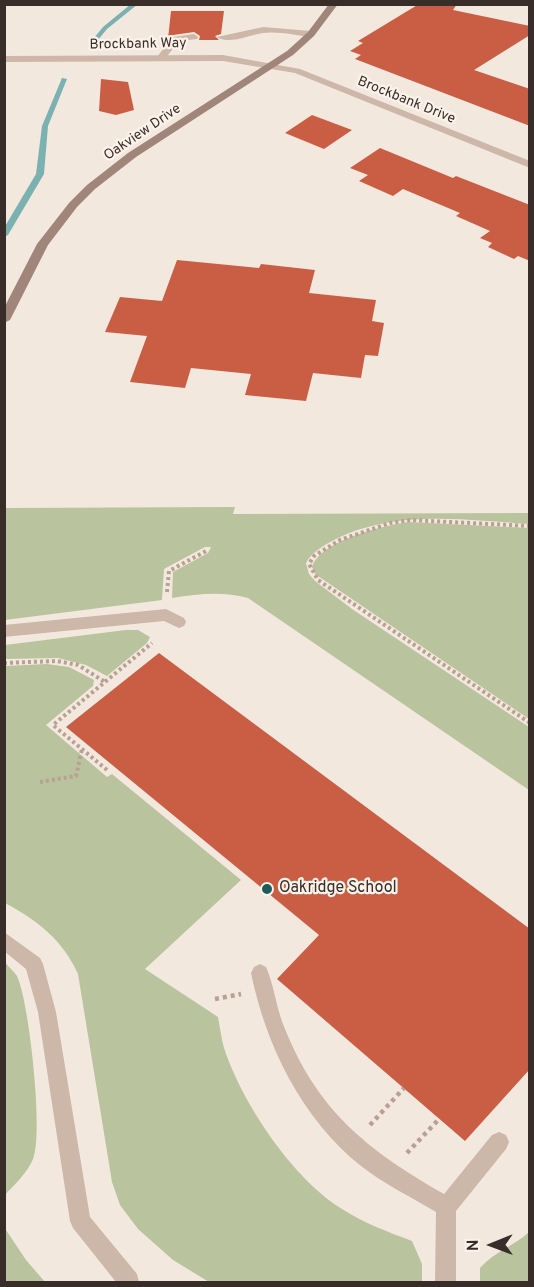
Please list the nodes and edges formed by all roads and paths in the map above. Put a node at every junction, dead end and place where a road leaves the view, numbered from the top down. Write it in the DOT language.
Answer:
graph roads {
  1 [pos="334,4"];
  2 [pos="311,34"];
  3 [pos="194,37"];
  4 [pos="221,37"];
  5 [pos="160,58"];
  6 [pos="4,59"];
  7 [pos="272,66"];
  8 [pos="530,165"];
  9 [pos="4,320"];
  10 [pos="530,526"];
  11 [pos="208,550"];
  12 [pos="167,599"];
  13 [pos="179,622"];
  14 [pos="4,631"];
  15 [pos="152,643"];
  16 [pos="4,663"];
  17 [pos="105,682"];
  18 [pos="530,723"];
  19 [pos="82,749"];
  20 [pos="107,770"];
  21 [pos="40,782"];
  22 [pos="4,940"];
  23 [pos="260,973"];
  24 [pos="404,1088"];
  25 [pos="440,1118"];
  26 [pos="499,1142"];
  27 [pos="353,1145"];
  28 [pos="389,1172"];
  29 [pos="446,1207"];
  30 [pos="129,1282"];
  31 [pos="446,1282"];
  1 -- 2 [label="street, Oakview Drive"];
  2 -- 4 [label="street"];
  2 -- 7 [label="street, Oakview Drive"];
  3 -- 5 [label="street"];
  5 -- 6 [label="street, Brockbank Way"];
  5 -- 7 [label="street, Brockbank Way"];
  7 -- 8 [label="street, Brockbank Drive"];
  7 -- 9 [label="street, Oakview Drive"];
  10 -- 18 [label="path"];
  11 -- 12 [label="path"];
  13 -- 14 [label="street"];
  15 -- 17 [label="path"];
  16 -- 17 [label="path"];
  17 -- 19 [label="path"];
  19 -- 20 [label="path"];
  19 -- 21 [label="path"];
  22 -- 30 [label="street"];
  23 -- 27 [label="street"];
  24 -- 27 [label="path"];
  25 -- 28 [label="path"];
  26 -- 29 [label="street"];
  27 -- 28 [label="street"];
  28 -- 29 [label="street"];
  29 -- 31 [label="street"];
}
